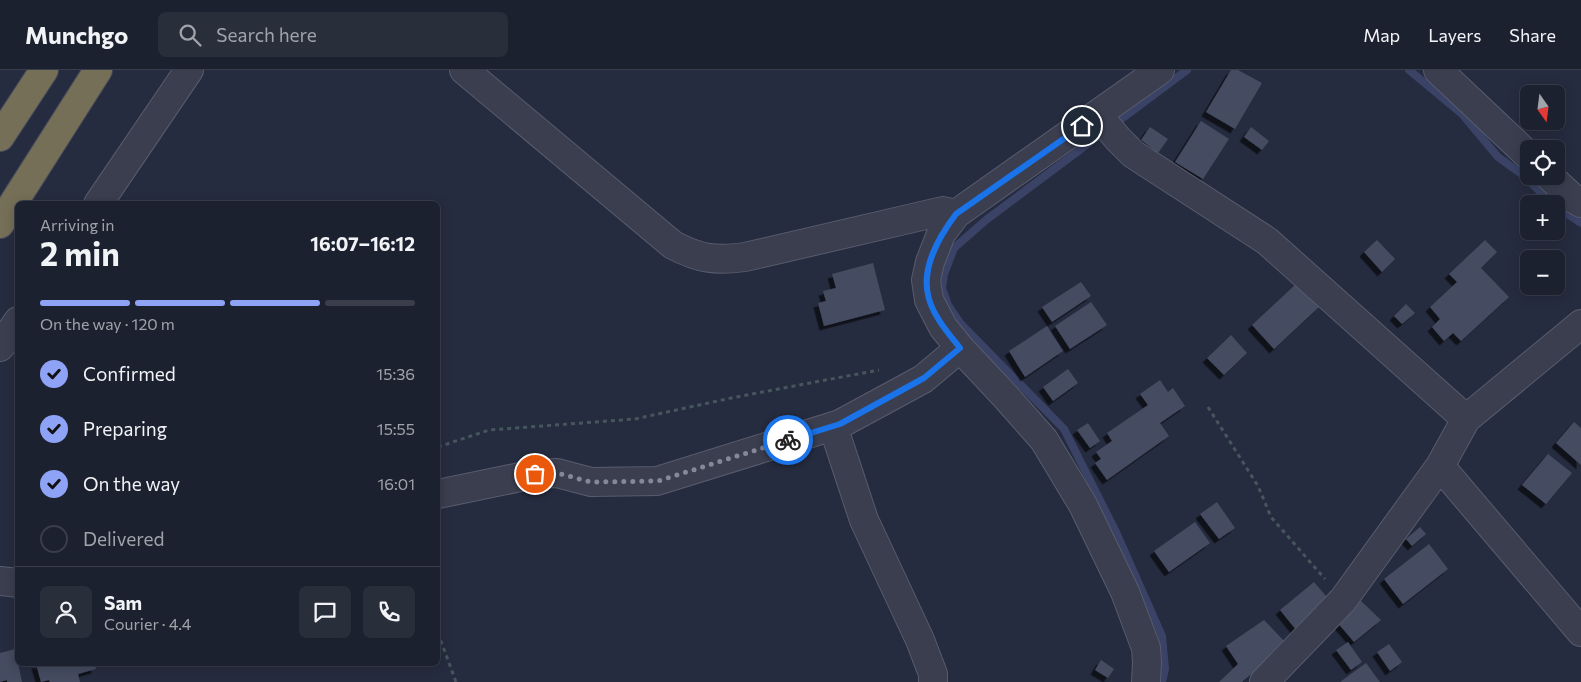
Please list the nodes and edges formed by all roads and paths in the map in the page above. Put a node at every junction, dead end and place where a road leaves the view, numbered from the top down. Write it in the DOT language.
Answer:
graph roads {
  1 [pos="44,70"];
  2 [pos="98,70"];
  3 [pos="189,70"];
  4 [pos="464,70"];
  5 [pos="1160,70"];
  6 [pos="1438,70"];
  7 [pos="1107,126"];
  8 [pos="0,137"];
  9 [pos="1520,147"];
  10 [pos="1559,185"];
  11 [pos="100,201"];
  12 [pos="1581,203"];
  13 [pos="956,214"];
  14 [pos="0,224"];
  15 [pos="1581,324"];
  16 [pos="15,325"];
  17 [pos="0,346"];
  18 [pos="960,348"];
  19 [pos="882,369"];
  20 [pos="1208,407"];
  21 [pos="1466,419"];
  22 [pos="834,426"];
  23 [pos="440,446"];
  24 [pos="1440,466"];
  25 [pos="440,494"];
  26 [pos="0,581"];
  27 [pos="15,584"];
  28 [pos="1343,600"];
  29 [pos="1581,632"];
  30 [pos="440,638"];
  31 [pos="456,682"];
  32 [pos="934,682"];
  33 [pos="1146,682"];
  34 [pos="1264,682"];
  1 -- 8 [label="highway"];
  2 -- 14 [label="highway"];
  3 -- 11 [label="street"];
  4 -- 13 [label="street"];
  5 -- 7 [label="street"];
  6 -- 9 [label="street"];
  7 -- 13 [label="street"];
  7 -- 21 [label="street"];
  10 -- 12 [label="street"];
  13 -- 18 [label="street"];
  15 -- 21 [label="street"];
  16 -- 17 [label="street"];
  18 -- 22 [label="street"];
  18 -- 33 [label="street"];
  19 -- 23 [label="path"];
  20 -- 28 [label="path"];
  21 -- 24 [label="street"];
  22 -- 25 [label="street"];
  22 -- 32 [label="street"];
  24 -- 28 [label="street"];
  24 -- 29 [label="street"];
  26 -- 27 [label="street"];
  28 -- 34 [label="street"];
  30 -- 31 [label="path"];
}
